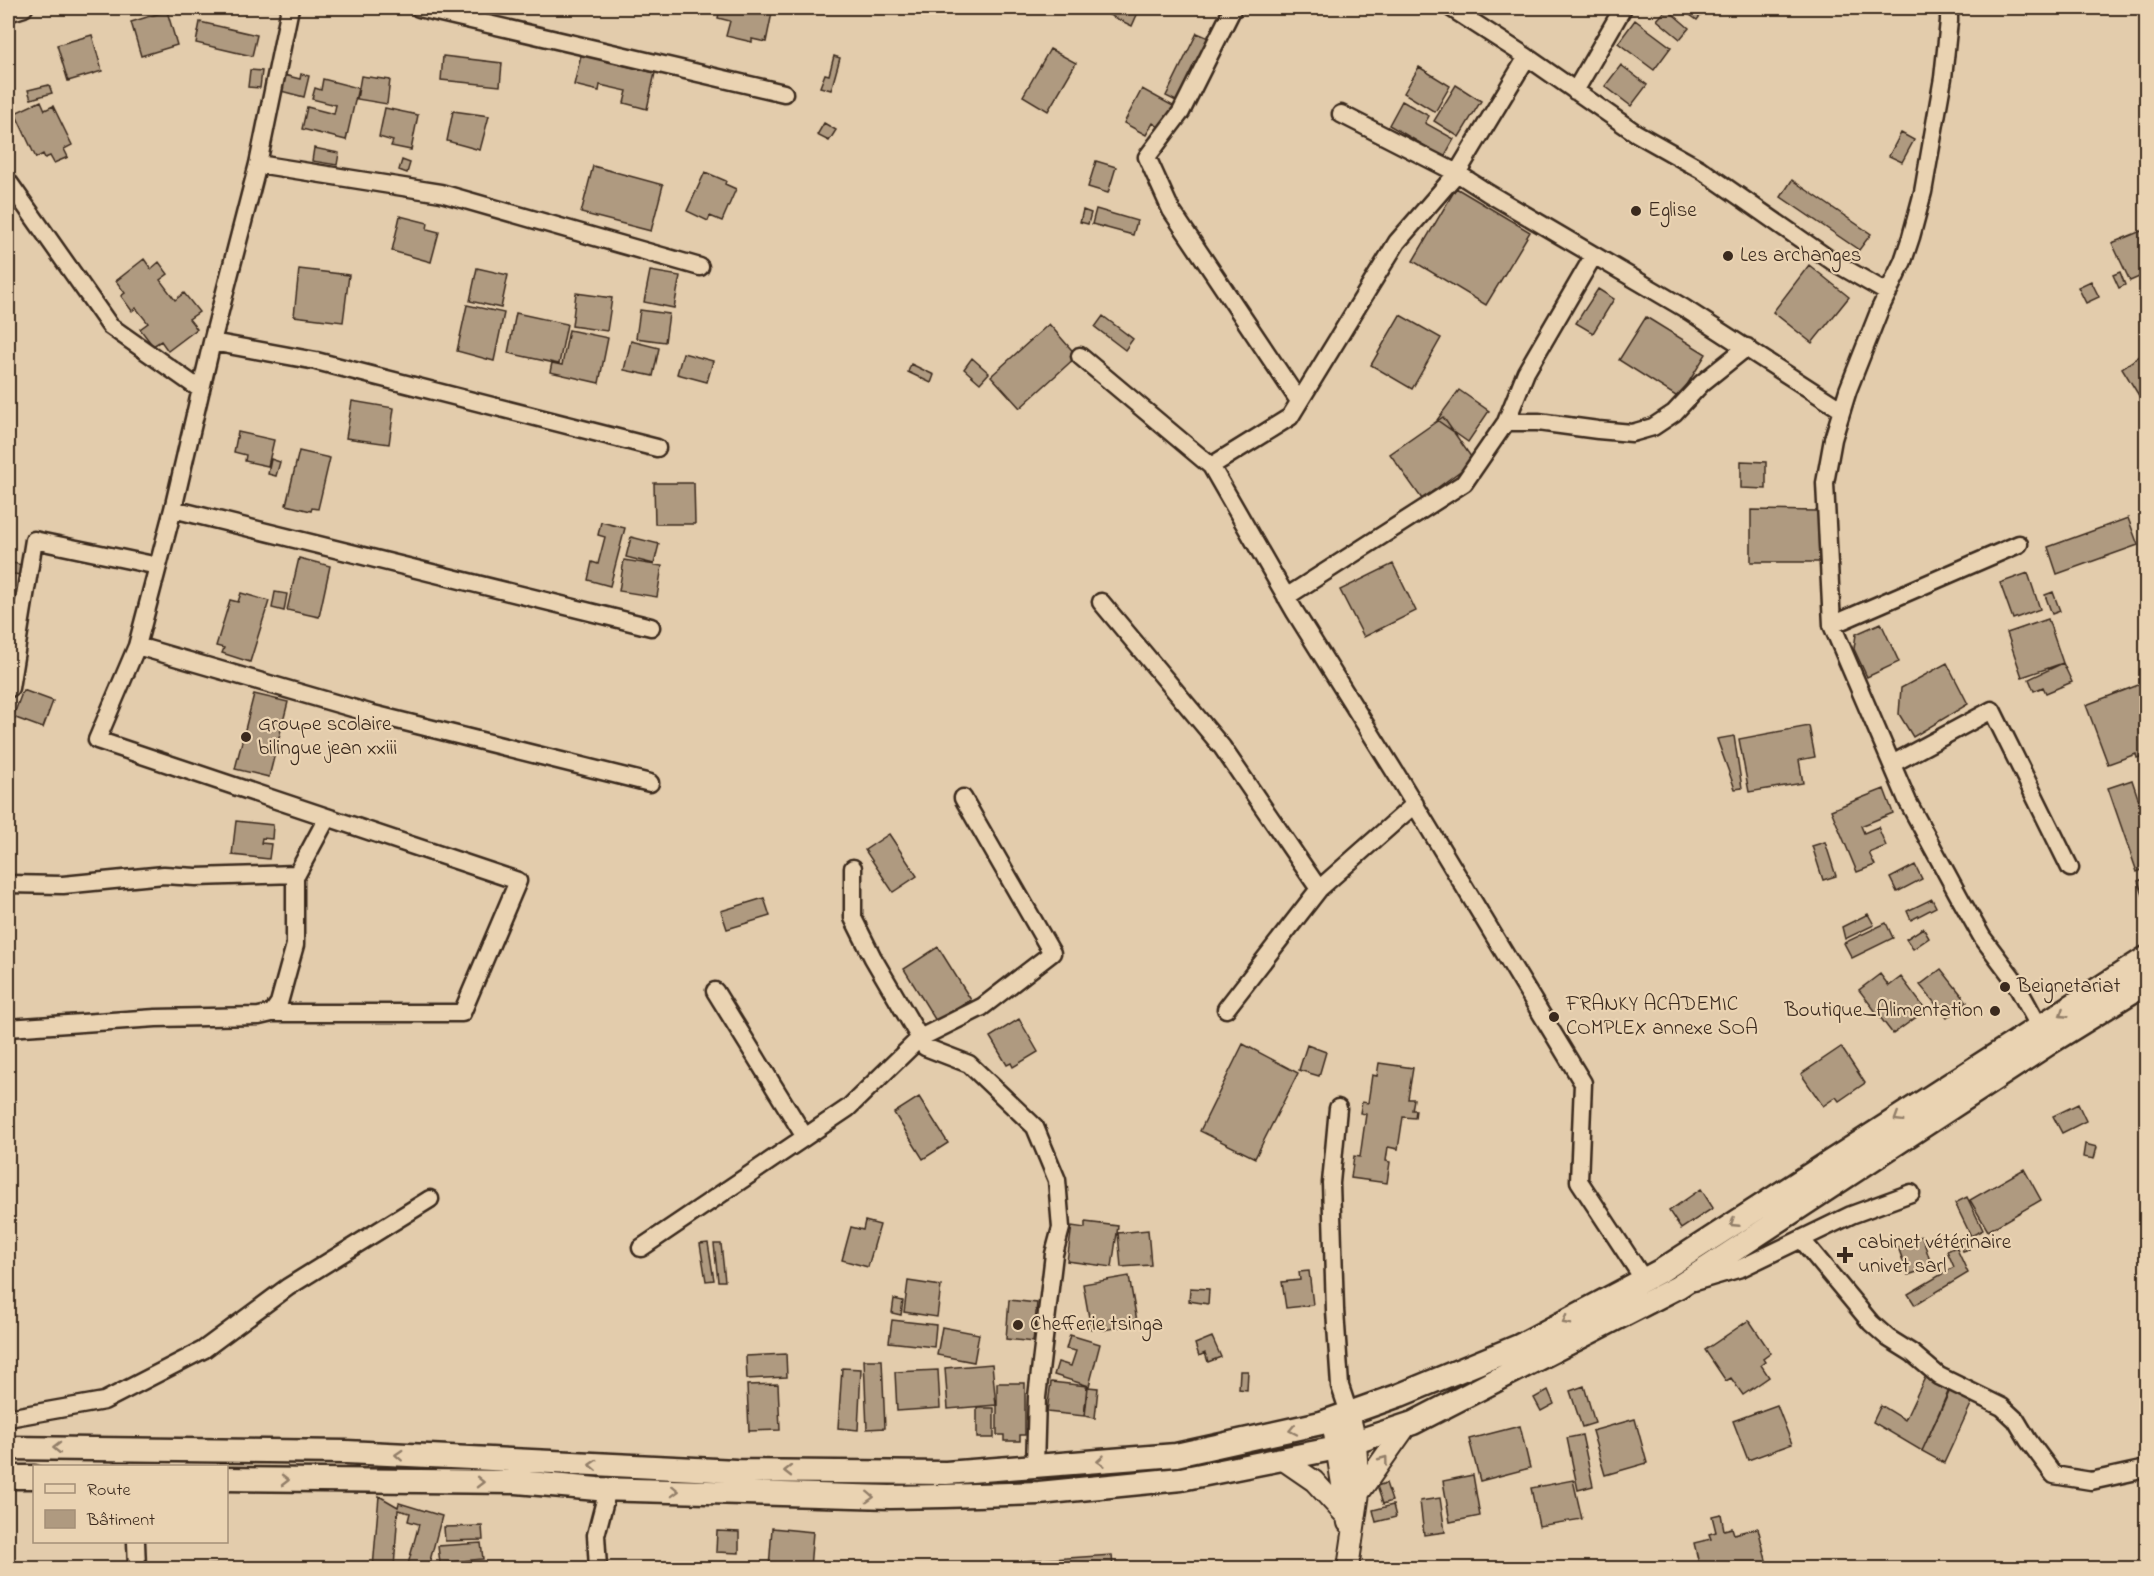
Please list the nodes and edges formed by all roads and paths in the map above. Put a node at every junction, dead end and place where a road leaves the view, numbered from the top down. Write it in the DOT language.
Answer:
graph roads {
  1 [pos="24,8"];
  2 [pos="290,8"];
  3 [pos="419,8"];
  4 [pos="1233,8"];
  5 [pos="1451,8"];
  6 [pos="1623,8"];
  7 [pos="1949,8"];
  8 [pos="8,13"];
  9 [pos="1527,57"];
  10 [pos="1575,91"];
  11 [pos="784,93"];
  12 [pos="1341,114"];
  13 [pos="258,164"];
  14 [pos="1457,173"];
  15 [pos="8,181"];
  16 [pos="1594,255"];
  17 [pos="700,267"];
  18 [pos="1888,293"];
  19 [pos="212,342"];
  20 [pos="1747,347"];
  21 [pos="1080,356"];
  22 [pos="201,390"];
  23 [pos="1299,401"];
  24 [pos="1842,410"];
  25 [pos="1506,422"];
  26 [pos="657,448"];
  27 [pos="1210,466"];
  28 [pos="173,509"];
  29 [pos="2019,544"];
  30 [pos="158,566"];
  31 [pos="1286,597"];
  32 [pos="1101,602"];
  33 [pos="1832,625"];
  34 [pos="651,627"];
  35 [pos="137,646"];
  36 [pos="10,688"];
  37 [pos="1893,764"];
  38 [pos="650,783"];
  39 [pos="963,798"];
  40 [pos="1414,804"];
  41 [pos="327,818"];
  42 [pos="853,868"];
  43 [pos="2070,868"];
  44 [pos="295,874"];
  45 [pos="8,884"];
  46 [pos="1319,889"];
  47 [pos="2146,958"];
  48 [pos="2146,982"];
  49 [pos="715,992"];
  50 [pos="1226,1010"];
  51 [pos="272,1012"];
  52 [pos="8,1028"];
  53 [pos="2040,1028"];
  54 [pos="920,1038"];
  55 [pos="1338,1108"];
  56 [pos="805,1137"];
  57 [pos="1911,1193"];
  58 [pos="430,1199"];
  59 [pos="1802,1240"];
  60 [pos="641,1248"];
  61 [pos="1644,1280"];
  62 [pos="1678,1287"];
  63 [pos="1340,1416"];
  64 [pos="8,1418"];
  65 [pos="1407,1425"];
  66 [pos="1347,1445"];
  67 [pos="8,1448"];
  68 [pos="1282,1459"];
  69 [pos="1035,1466"];
  70 [pos="2146,1469"];
  71 [pos="8,1477"];
  72 [pos="33,1477"];
  73 [pos="228,1479"];
  74 [pos="608,1489"];
  75 [pos="1359,1494"];
  76 [pos="1349,1526"];
  77 [pos="136,1543"];
  78 [pos="137,1569"];
  79 [pos="598,1569"];
  80 [pos="1348,1569"];
  1 -- 8 [label="street"];
  2 -- 13 [label="street"];
  3 -- 11 [label="street"];
  4 -- 23 [label="street"];
  5 -- 9 [label="street"];
  6 -- 10 [label="street"];
  7 -- 18 [label="street"];
  9 -- 10 [label="street"];
  9 -- 14 [label="street"];
  10 -- 18 [label="street"];
  12 -- 14 [label="street"];
  13 -- 17 [label="street"];
  13 -- 19 [label="street"];
  14 -- 16 [label="street"];
  14 -- 23 [label="street"];
  15 -- 22 [label="street"];
  16 -- 20 [label="street"];
  16 -- 25 [label="street"];
  18 -- 24 [label="street"];
  19 -- 22 [label="street"];
  19 -- 26 [label="street"];
  20 -- 24 [label="street"];
  20 -- 25 [label="street"];
  21 -- 27 [label="street"];
  22 -- 28 [label="street"];
  23 -- 27 [label="street"];
  24 -- 33 [label="street"];
  25 -- 31 [label="street"];
  27 -- 31 [label="street"];
  28 -- 30 [label="street"];
  28 -- 34 [label="street"];
  29 -- 33 [label="street"];
  30 -- 35 [label="street"];
  30 -- 36 [label="street"];
  31 -- 40 [label="street"];
  32 -- 46 [label="street"];
  33 -- 37 [label="street"];
  35 -- 38 [label="street"];
  35 -- 41 [label="street"];
  37 -- 43 [label="street"];
  37 -- 53 [label="street"];
  39 -- 54 [label="street"];
  40 -- 46 [label="street"];
  40 -- 61 [label="street"];
  41 -- 44 [label="street"];
  41 -- 51 [label="street"];
  42 -- 54 [label="street"];
  44 -- 45 [label="street"];
  44 -- 51 [label="street"];
  46 -- 50 [label="street"];
  47 -- 53 [label="main road, one-way"];
  48 -- 62 [label="main road"];
  49 -- 56 [label="street"];
  51 -- 52 [label="street"];
  53 -- 61 [label="main road, one-way"];
  54 -- 56 [label="street"];
  54 -- 69 [label="street"];
  55 -- 63 [label="street"];
  56 -- 60 [label="street"];
  57 -- 59 [label="street"];
  58 -- 64 [label="street"];
  59 -- 62 [label="street"];
  59 -- 70 [label="street"];
  61 -- 63 [label="main road, one-way"];
  62 -- 65 [label="main road"];
  63 -- 66 [label="street"];
  63 -- 69 [label="main road, one-way"];
  65 -- 66 [label="main road"];
  75 -- 65 [label="street, one-way"];
  66 -- 68 [label="main road"];
  66 -- 75 [label="street"];
  66 -- 76 [label="street"];
  69 -- 67 [label="main road, one-way"];
  74 -- 68 [label="main road, one-way"];
  68 -- 76 [label="street"];
  71 -- 72 [label="main road"];
  73 -- 74 [label="main road, one-way"];
  74 -- 79 [label="street"];
  75 -- 76 [label="street"];
  76 -- 80 [label="street"];
  77 -- 78 [label="street"];
}
